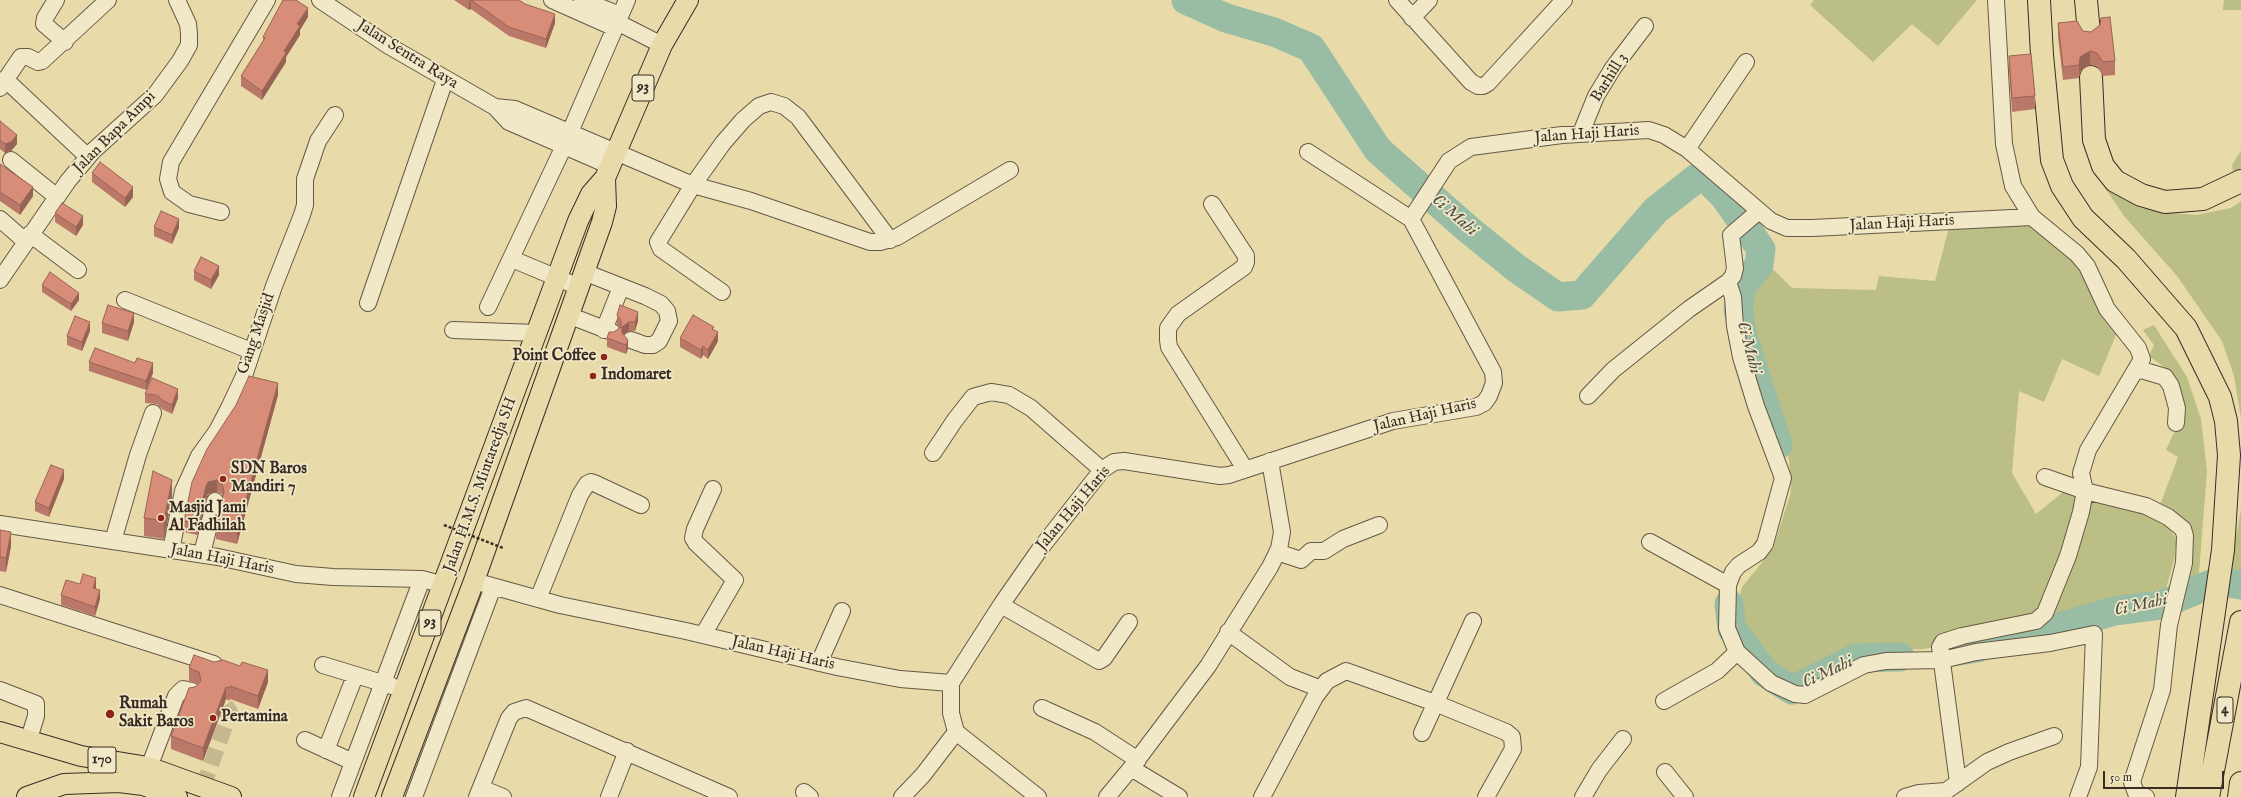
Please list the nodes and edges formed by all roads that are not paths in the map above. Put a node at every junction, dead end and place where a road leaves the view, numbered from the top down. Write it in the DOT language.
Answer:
graph roads {
  1 [pos="56,0"];
  2 [pos="108,0"];
  3 [pos="177,0"];
  4 [pos="267,0"];
  5 [pos="320,0"];
  6 [pos="552,0"];
  7 [pos="582,0"];
  8 [pos="627,0"];
  9 [pos="688,0"];
  10 [pos="1397,0"];
  11 [pos="1429,0"];
  12 [pos="1564,0"];
  13 [pos="1996,0"];
  14 [pos="2039,0"];
  15 [pos="2086,0"];
  16 [pos="1412,18"];
  17 [pos="617,22"];
  18 [pos="1645,26"];
  19 [pos="2089,33"];
  20 [pos="65,42"];
  21 [pos="662,44"];
  22 [pos="1746,62"];
  23 [pos="2091,77"];
  24 [pos="445,80"];
  25 [pos="3,83"];
  26 [pos="335,115"];
  27 [pos="1581,133"];
  28 [pos="567,140"];
  29 [pos="1688,149"];
  30 [pos="1308,152"];
  31 [pos="88,157"];
  32 [pos="11,160"];
  33 [pos="610,166"];
  34 [pos="1010,170"];
  35 [pos="2241,181"];
  36 [pos="692,185"];
  37 [pos="57,197"];
  38 [pos="1212,204"];
  39 [pos="221,212"];
  40 [pos="1415,213"];
  41 [pos="1754,214"];
  42 [pos="2032,218"];
  43 [pos="0,219"];
  44 [pos="28,237"];
  45 [pos="890,240"];
  46 [pos="512,259"];
  47 [pos="78,270"];
  48 [pos="557,279"];
  49 [pos="0,280"];
  50 [pos="581,280"];
  51 [pos="1728,282"];
  52 [pos="621,287"];
  53 [pos="722,292"];
  54 [pos="125,300"];
  55 [pos="368,303"];
  56 [pos="488,307"];
  57 [pos="568,315"];
  58 [pos="453,330"];
  59 [pos="537,333"];
  60 [pos="631,340"];
  61 [pos="251,351"];
  62 [pos="2138,369"];
  63 [pos="1588,396"];
  64 [pos="153,413"];
  65 [pos="2176,423"];
  66 [pos="933,453"];
  67 [pos="1270,462"];
  68 [pos="1245,469"];
  69 [pos="1102,470"];
  70 [pos="2045,477"];
  71 [pos="713,489"];
  72 [pos="2084,491"];
  73 [pos="215,501"];
  74 [pos="641,505"];
  75 [pos="0,524"];
  76 [pos="1379,525"];
  77 [pos="113,541"];
  78 [pos="1650,542"];
  79 [pos="171,550"];
  80 [pos="1277,552"];
  81 [pos="202,554"];
  82 [pos="422,579"];
  83 [pos="474,582"];
  84 [pos="444,585"];
  85 [pos="1728,585"];
  86 [pos="493,587"];
  87 [pos="0,595"];
  88 [pos="538,599"];
  89 [pos="1001,605"];
  90 [pos="842,611"];
  91 [pos="1129,622"];
  92 [pos="1473,622"];
  93 [pos="2241,622"];
  94 [pos="1228,632"];
  95 [pos="704,635"];
  96 [pos="1737,652"];
  97 [pos="1941,656"];
  98 [pos="819,663"];
  99 [pos="217,665"];
  100 [pos="323,665"];
  101 [pos="355,676"];
  102 [pos="384,683"];
  103 [pos="951,683"];
  104 [pos="1321,689"];
  105 [pos="0,690"];
  106 [pos="404,690"];
  107 [pos="192,691"];
  108 [pos="1664,701"];
  109 [pos="1435,703"];
  110 [pos="1042,708"];
  111 [pos="0,732"];
  112 [pos="956,732"];
  113 [pos="1422,733"];
  114 [pos="2054,736"];
  115 [pos="1623,739"];
  116 [pos="305,740"];
  117 [pos="28,742"];
  118 [pos="59,750"];
  119 [pos="326,750"];
  120 [pos="627,752"];
  121 [pos="353,762"];
  122 [pos="1134,764"];
  123 [pos="1665,772"];
  124 [pos="146,776"];
  125 [pos="1958,783"];
  126 [pos="2241,783"];
  127 [pos="64,784"];
  128 [pos="201,792"];
  129 [pos="368,792"];
  130 [pos="479,792"];
  131 [pos="31,796"];
  132 [pos="1036,796"];
  133 [pos="177,797"];
  134 [pos="231,797"];
  135 [pos="340,797"];
  136 [pos="392,797"];
  137 [pos="414,797"];
  138 [pos="503,797"];
  139 [pos="609,797"];
  140 [pos="729,797"];
  141 [pos="902,797"];
  142 [pos="1107,797"];
  143 [pos="1179,797"];
  144 [pos="1262,797"];
  145 [pos="1486,797"];
  146 [pos="1583,797"];
  147 [pos="1685,797"];
  148 [pos="1905,797"];
  149 [pos="2078,797"];
  150 [pos="2146,797"];
  151 [pos="2187,797"];
  152 [pos="2208,797"];
  153 [pos="2239,797"];
  1 -- 20 [label="street"];
  2 -- 20 [label="street"];
  3 -- 31 [label="street, Jalan Bapa Ampi"];
  4 -- 39 [label="street"];
  5 -- 24 [label="street, Jalan Sentra Raya"];
  6 -- 17 [label="street"];
  7 -- 17 [label="street"];
  8 -- 17 [label="street"];
  9 -- 21 [label="main road, Jalan H.M.S. Mintaredja SH / 93"];
  10 -- 16 [label="street"];
  11 -- 16 [label="street"];
  12 -- 16 [label="street"];
  13 -- 42 [label="street"];
  14 -- 151 [label="highway"];
  15 -- 19 [label="highway"];
  17 -- 21 [label="street"];
  17 -- 28 [label="street"];
  18 -- 27 [label="street, Barhill 3"];
  20 -- 25 [label="street"];
  21 -- 33 [label="main road, Jalan H.M.S. Mintaredja SH / 93"];
  22 -- 29 [label="street"];
  23 -- 35 [label="highway"];
  24 -- 28 [label="street, Jalan Sentra Raya"];
  24 -- 55 [label="street"];
  25 -- 31 [label="street"];
  26 -- 61 [label="street, Gang Masjid"];
  27 -- 29 [label="street, Jalan Haji Haris"];
  27 -- 40 [label="street, Jalan Haji Haris"];
  28 -- 33 [label="street, Jalan Sentra Raya"];
  28 -- 46 [label="street"];
  29 -- 41 [label="street, Jalan Haji Haris"];
  30 -- 40 [label="street"];
  31 -- 37 [label="street, Jalan Bapa Ampi"];
  32 -- 37 [label="street"];
  33 -- 36 [label="street, Jalan Sentra Raya"];
  33 -- 48 [label="main road, Jalan H.M.S. Mintaredja SH / 93"];
  33 -- 50 [label="main road, Jalan H.M.S. Mintaredja SH / 93"];
  34 -- 45 [label="street"];
  36 -- 45 [label="street, Jalan Sentra Raya"];
  36 -- 45 [label="street"];
  36 -- 53 [label="street"];
  37 -- 44 [label="street, Jalan Bapa Ampi"];
  38 -- 68 [label="street"];
  40 -- 67 [label="street, Jalan Haji Haris"];
  41 -- 42 [label="street, Jalan Haji Haris"];
  41 -- 51 [label="street"];
  42 -- 62 [label="street"];
  43 -- 44 [label="street"];
  44 -- 47 [label="street"];
  44 -- 49 [label="street, Jalan Bapa Ampi"];
  46 -- 48 [label="street"];
  46 -- 56 [label="street"];
  48 -- 50 [label="street"];
  48 -- 59 [label="main road, Jalan H.M.S. Mintaredja SH / 93"];
  50 -- 52 [label="street"];
  50 -- 57 [label="main road, Jalan H.M.S. Mintaredja SH / 93"];
  51 -- 63 [label="street"];
  51 -- 85 [label="street"];
  52 -- 57 [label="street"];
  52 -- 60 [label="street"];
  54 -- 61 [label="street"];
  57 -- 83 [label="main road, Jalan H.M.S. Mintaredja SH / 93"];
  58 -- 59 [label="street"];
  59 -- 84 [label="main road, Jalan H.M.S. Mintaredja SH / 93"];
  61 -- 79 [label="street, Gang Masjid"];
  62 -- 65 [label="street"];
  62 -- 72 [label="street"];
  64 -- 77 [label="street"];
  66 -- 69 [label="street"];
  67 -- 68 [label="street, Jalan Haji Haris"];
  67 -- 80 [label="street"];
  68 -- 69 [label="street, Jalan Haji Haris"];
  69 -- 89 [label="street, Jalan Haji Haris"];
  70 -- 72 [label="street"];
  71 -- 95 [label="street"];
  72 -- 97 [label="street"];
  72 -- 150 [label="street"];
  73 -- 81 [label="street"];
  74 -- 88 [label="street"];
  75 -- 77 [label="street, Jalan Haji Haris"];
  76 -- 80 [label="street"];
  77 -- 79 [label="street, Jalan Haji Haris"];
  78 -- 85 [label="street"];
  79 -- 81 [label="street, Jalan Haji Haris"];
  80 -- 94 [label="street"];
  81 -- 82 [label="street, Jalan Haji Haris"];
  82 -- 84 [label="street, Jalan Haji Haris"];
  82 -- 102 [label="street"];
  83 -- 86 [label="street, Jalan Haji Haris"];
  83 -- 136 [label="main road, Jalan H.M.S. Mintaredja SH / 93"];
  84 -- 106 [label="main road, Jalan H.M.S. Mintaredja SH / 93"];
  85 -- 96 [label="street"];
  86 -- 88 [label="street, Jalan Haji Haris"];
  86 -- 137 [label="street"];
  87 -- 99 [label="street"];
  88 -- 95 [label="street, Jalan Haji Haris"];
  89 -- 91 [label="street"];
  89 -- 103 [label="street, Jalan Haji Haris"];
  90 -- 98 [label="street"];
  92 -- 109 [label="street"];
  93 -- 152 [label="highway, 4"];
  94 -- 104 [label="street"];
  94 -- 122 [label="street"];
  95 -- 98 [label="street, Jalan Haji Haris"];
  96 -- 97 [label="street"];
  96 -- 108 [label="street"];
  97 -- 125 [label="street"];
  97 -- 149 [label="street"];
  98 -- 103 [label="street, Jalan Haji Haris"];
  100 -- 101 [label="street"];
  101 -- 102 [label="street"];
  101 -- 119 [label="street"];
  102 -- 106 [label="street"];
  102 -- 121 [label="street"];
  103 -- 112 [label="street"];
  104 -- 109 [label="street"];
  104 -- 144 [label="street"];
  105 -- 117 [label="street"];
  106 -- 129 [label="main road, Jalan H.M.S. Mintaredja SH / 93"];
  107 -- 124 [label="street"];
  109 -- 113 [label="street"];
  109 -- 145 [label="street"];
  110 -- 122 [label="street"];
  111 -- 117 [label="main road, 170"];
  112 -- 132 [label="street"];
  112 -- 141 [label="street"];
  114 -- 125 [label="street"];
  115 -- 146 [label="street"];
  116 -- 119 [label="street"];
  117 -- 118 [label="main road, 170"];
  118 -- 124 [label="main road, 170"];
  118 -- 127 [label="main road"];
  119 -- 121 [label="street"];
  120 -- 130 [label="street"];
  120 -- 139 [label="street"];
  120 -- 140 [label="street"];
  121 -- 135 [label="street"];
  122 -- 142 [label="street"];
  122 -- 143 [label="street"];
  123 -- 147 [label="street"];
  124 -- 127 [label="main road, 170"];
  124 -- 128 [label="main road, 170"];
  124 -- 133 [label="main road, 170"];
  125 -- 148 [label="street"];
  126 -- 153 [label="highway"];
  127 -- 131 [label="main road, 170"];
  128 -- 134 [label="main road, 170"];
  130 -- 138 [label="street"];
}
